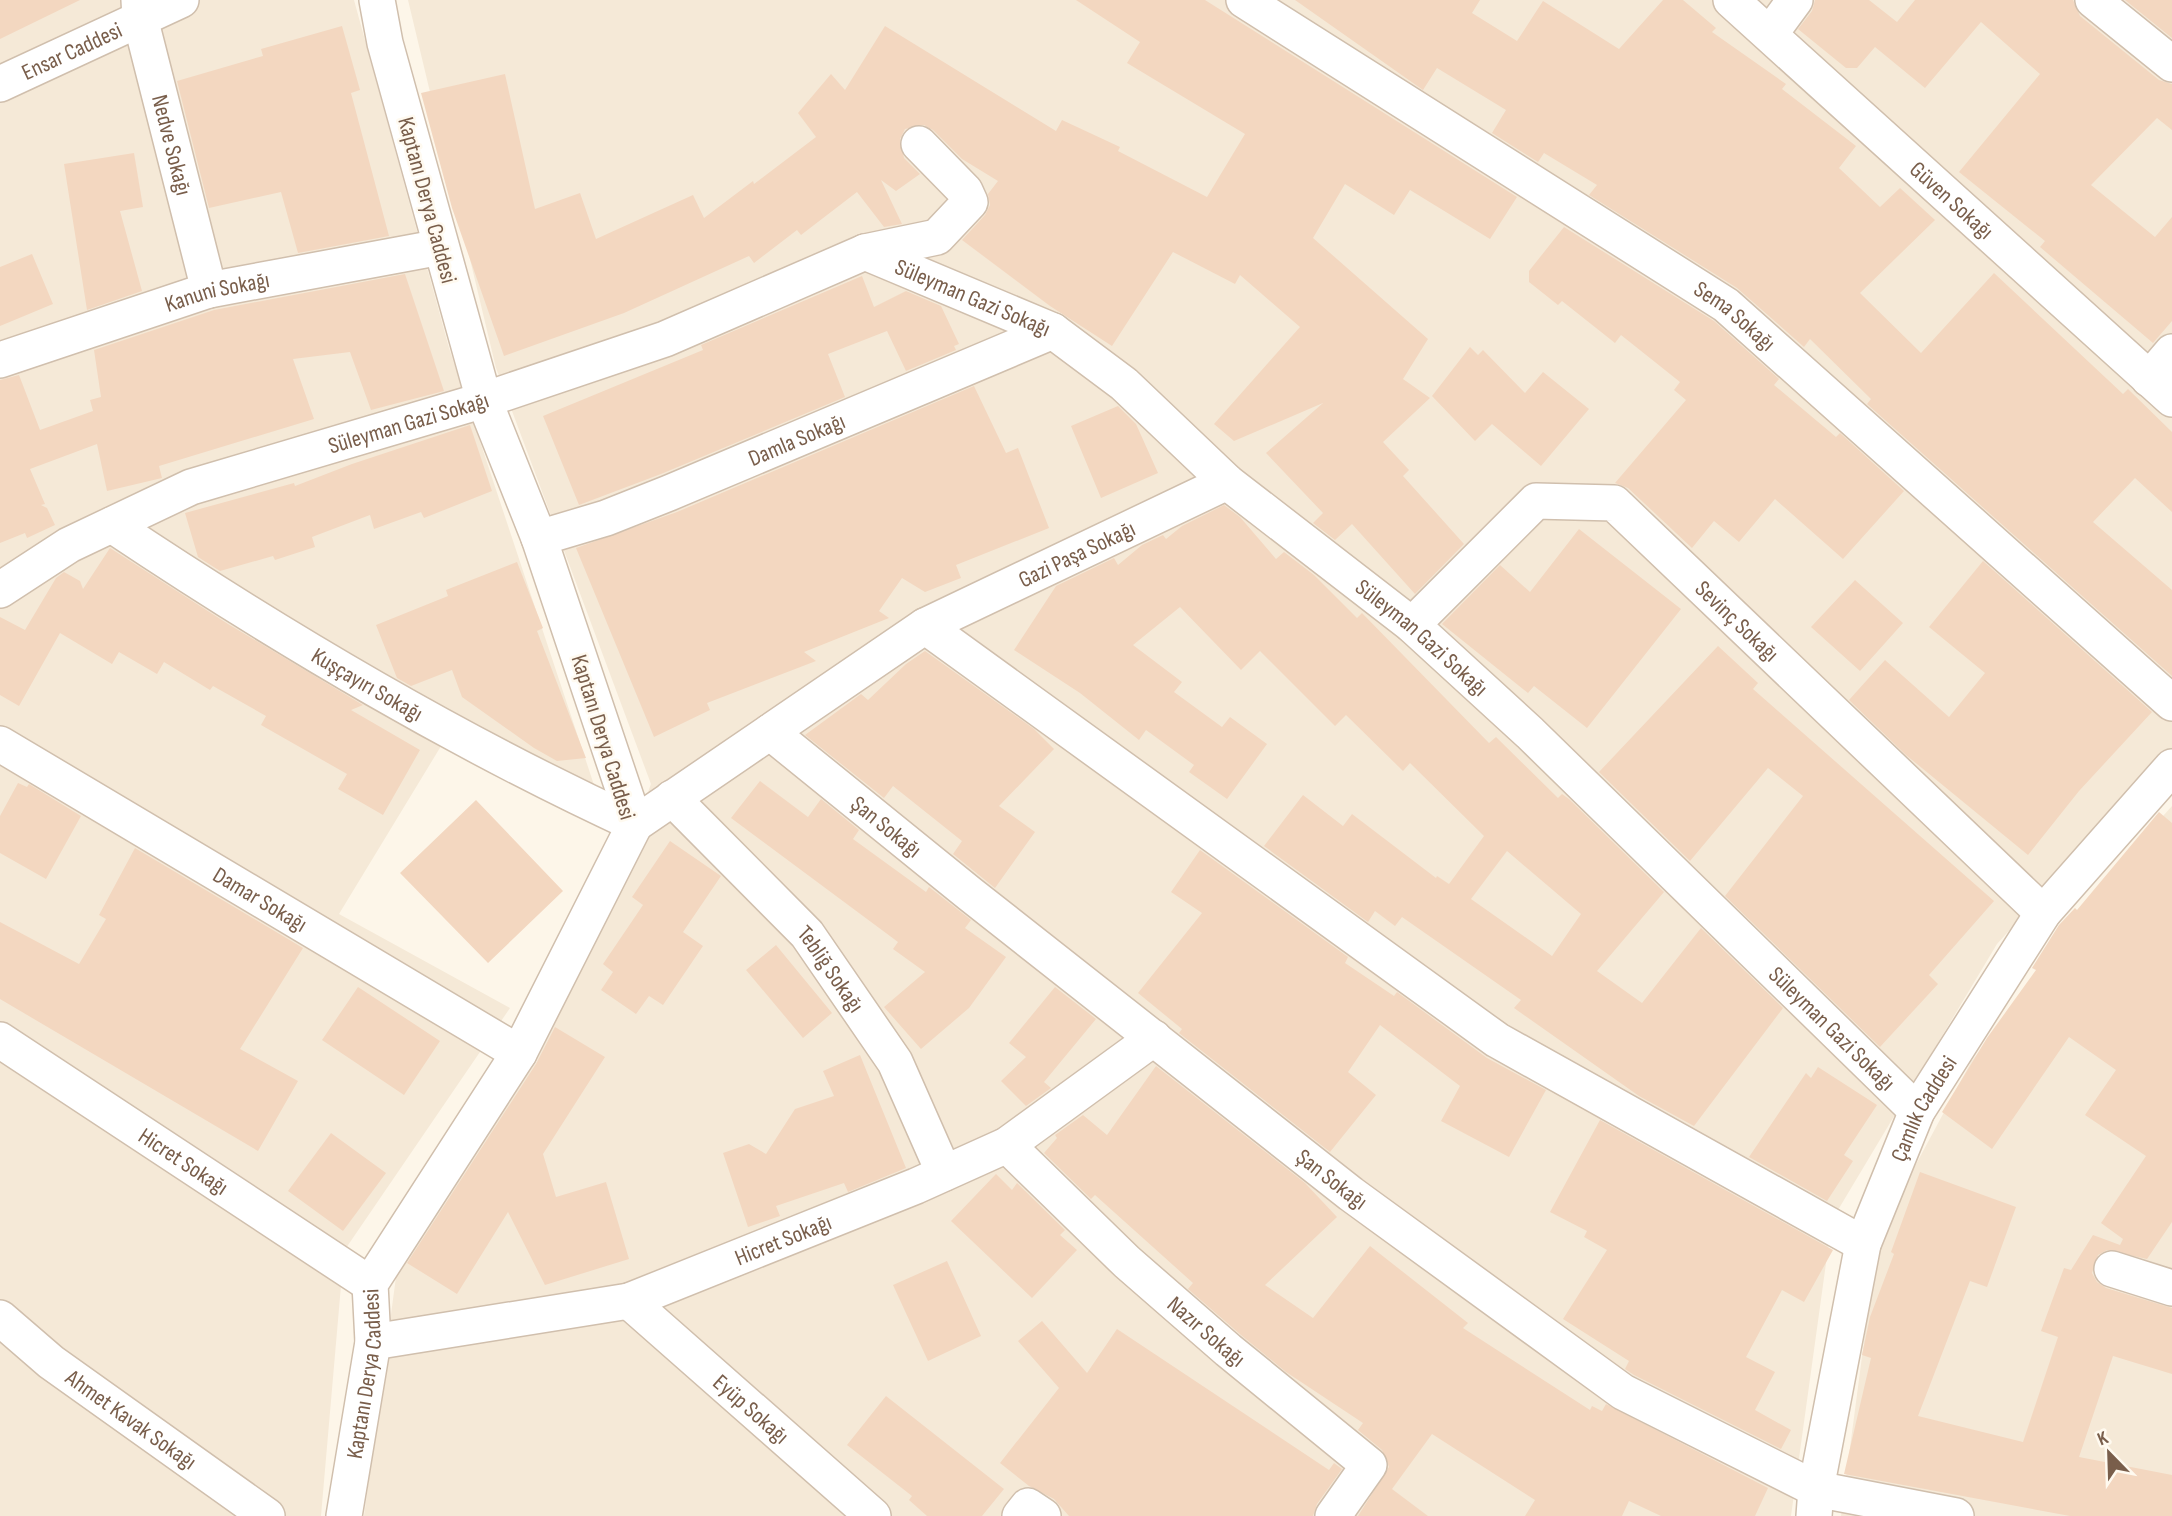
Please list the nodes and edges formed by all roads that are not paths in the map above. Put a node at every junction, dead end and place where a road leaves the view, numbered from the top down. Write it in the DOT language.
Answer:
graph roads {
  1 [pos="181,0"];
  2 [pos="377,0"];
  3 [pos="1244,0"];
  4 [pos="1731,0"];
  5 [pos="1795,0"];
  6 [pos="2092,0"];
  7 [pos="140,9"];
  8 [pos="1770,34"];
  9 [pos="2172,64"];
  10 [pos="0,84"];
  11 [pos="919,144"];
  12 [pos="440,247"];
  13 [pos="864,253"];
  14 [pos="209,290"];
  15 [pos="1053,331"];
  16 [pos="2172,352"];
  17 [pos="0,360"];
  18 [pos="2161,389"];
  19 [pos="484,400"];
  20 [pos="1227,482"];
  21 [pos="112,525"];
  22 [pos="539,538"];
  23 [pos="0,590"];
  24 [pos="1412,625"];
  25 [pos="925,626"];
  26 [pos="2172,703"];
  27 [pos="770,732"];
  28 [pos="0,744"];
  29 [pos="2172,767"];
  30 [pos="672,797"];
  31 [pos="635,824"];
  32 [pos="2043,913"];
  33 [pos="1154,1038"];
  34 [pos="0,1040"];
  35 [pos="519,1054"];
  36 [pos="1917,1111"];
  37 [pos="1007,1145"];
  38 [pos="944,1173"];
  39 [pos="1863,1244"];
  40 [pos="2112,1269"];
  41 [pos="370,1284"];
  42 [pos="2172,1288"];
  43 [pos="629,1301"];
  44 [pos="0,1318"];
  45 [pos="373,1342"];
  46 [pos="1815,1502"];
  47 [pos="267,1516"];
  48 [pos="344,1516"];
  49 [pos="873,1516"];
  50 [pos="1020,1516"];
  51 [pos="1043,1516"];
  52 [pos="1333,1516"];
  53 [pos="1956,1516"];
  1 -- 7 [label="street, Ensar Caddesi"];
  2 -- 12 [label="street, Kaptanı Derya Caddesi"];
  3 -- 26 [label="street, Sema Sokağı"];
  4 -- 8 [label="street, Güven Sokağı"];
  5 -- 8 [label="street"];
  6 -- 9 [label="street"];
  7 -- 10 [label="street, Ensar Caddesi"];
  7 -- 14 [label="street, Nedve Sokağı"];
  8 -- 18 [label="street, Güven Sokağı"];
  11 -- 13 [label="street, Süleyman Gazi Sokağı"];
  12 -- 14 [label="street, Kanuni Sokağı"];
  12 -- 19 [label="street, Kaptanı Derya Caddesi"];
  13 -- 15 [label="street, Süleyman Gazi Sokağı"];
  13 -- 19 [label="street, Süleyman Gazi Sokağı"];
  14 -- 17 [label="street, Kanuni Sokağı"];
  15 -- 20 [label="street, Süleyman Gazi Sokağı"];
  15 -- 22 [label="street, Damla Sokağı"];
  16 -- 18 [label="street"];
  19 -- 21 [label="street, Süleyman Gazi Sokağı"];
  19 -- 22 [label="street, Kaptanı Derya Caddesi"];
  20 -- 24 [label="street, Süleyman Gazi Sokağı"];
  20 -- 25 [label="street, Gazi Paşa Sokağı"];
  21 -- 23 [label="street, Süleyman Gazi Sokağı"];
  21 -- 31 [label="street, Kuşçayırı Sokağı"];
  22 -- 31 [label="street, Kaptanı Derya Caddesi"];
  24 -- 32 [label="street, Sevinç Sokağı"];
  24 -- 36 [label="street, Süleyman Gazi Sokağı"];
  25 -- 27 [label="street, Gazi Paşa Sokağı"];
  25 -- 39 [label="street"];
  27 -- 30 [label="street, Gazi Paşa Sokağı"];
  27 -- 33 [label="street, Şan Sokağı"];
  28 -- 35 [label="street, Damar Sokağı"];
  29 -- 32 [label="street, Çamlık Caddesi"];
  30 -- 31 [label="street, Gazi Paşa Sokağı"];
  30 -- 38 [label="street, Tebliğ Sokağı"];
  31 -- 35 [label="street, Kaptanı Derya Caddesi"];
  32 -- 36 [label="street, Çamlık Caddesi"];
  33 -- 37 [label="street, Hicret Sokağı"];
  33 -- 46 [label="street, Şan Sokağı"];
  34 -- 41 [label="street, Hicret Sokağı"];
  35 -- 41 [label="street, Kaptanı Derya Caddesi"];
  36 -- 39 [label="street, Çamlık Caddesi"];
  37 -- 38 [label="street, Hicret Sokağı"];
  37 -- 52 [label="street, Nazır Sokağı"];
  38 -- 43 [label="street, Hicret Sokağı"];
  39 -- 46 [label="street, Çamlık Caddesi"];
  40 -- 42 [label="street"];
  41 -- 45 [label="street, Kaptanı Derya Caddesi"];
  43 -- 45 [label="street, Hicret Sokağı"];
  43 -- 49 [label="street, Eyüp Sokağı"];
  44 -- 47 [label="street, Ahmet Kavak Sokağı"];
  45 -- 48 [label="street, Kaptanı Derya Caddesi"];
  46 -- 53 [label="street, Şan Sokağı"];
  50 -- 51 [label="street"];
}
